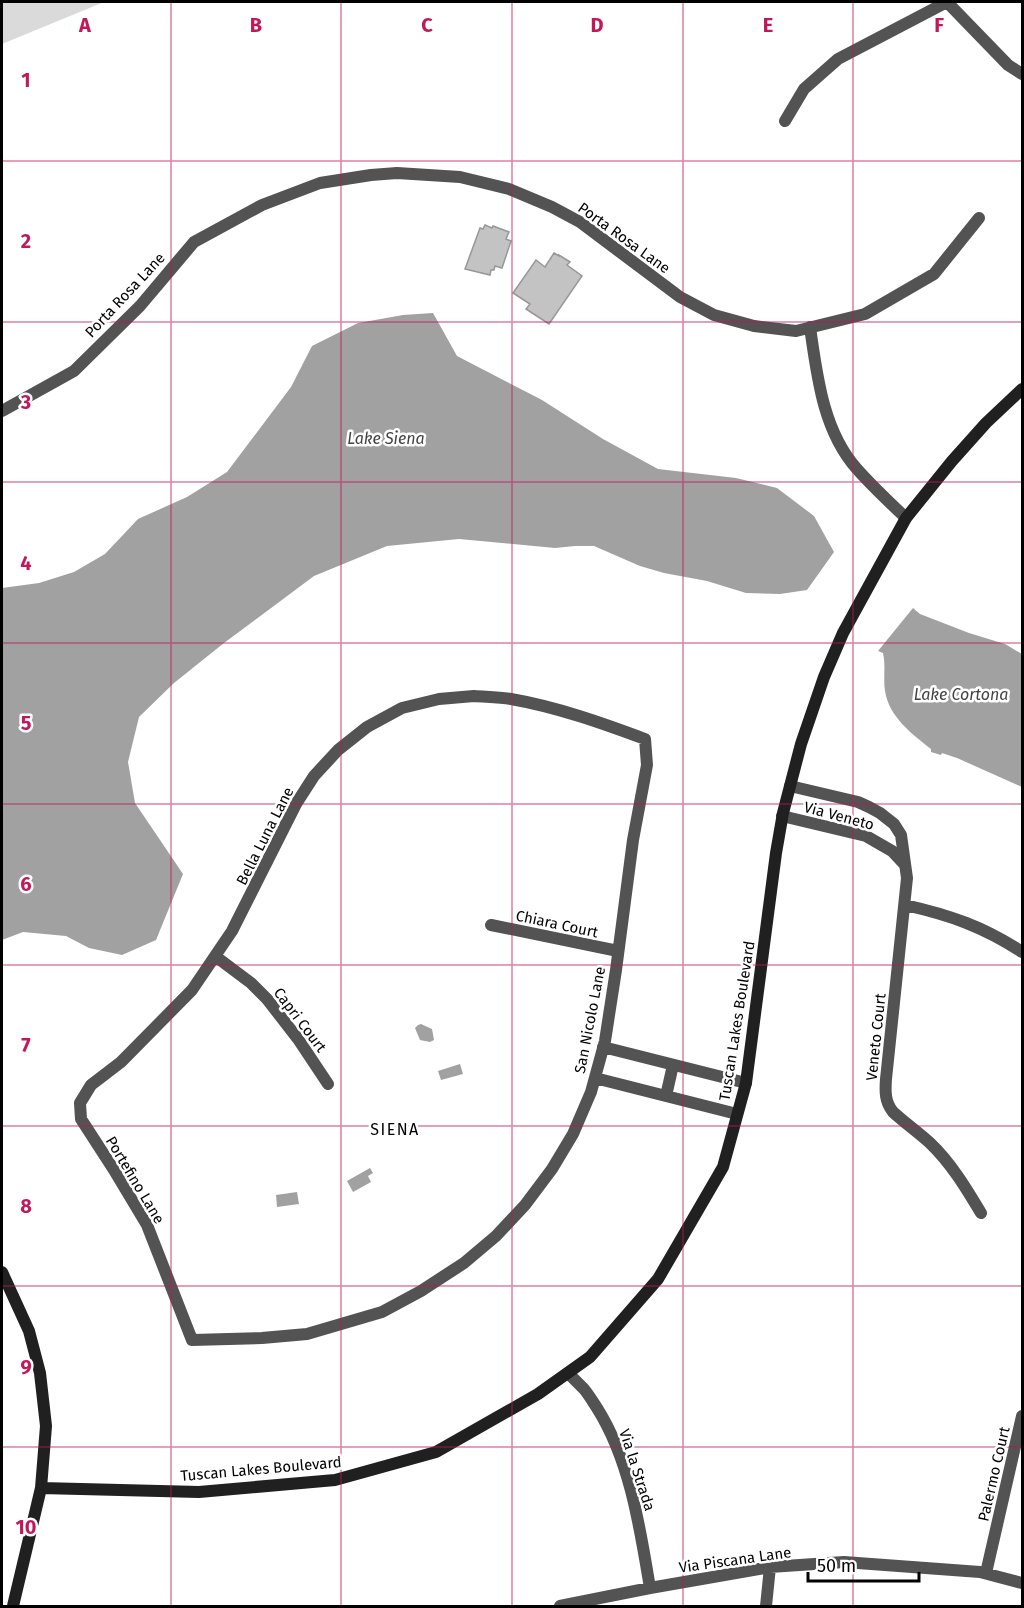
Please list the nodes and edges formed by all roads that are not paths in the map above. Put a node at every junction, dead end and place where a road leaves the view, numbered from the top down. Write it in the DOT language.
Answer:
graph roads {
  1 [pos="947,2"];
  2 [pos="1023,74"];
  3 [pos="785,121"];
  4 [pos="979,218"];
  5 [pos="810,327"];
  6 [pos="1023,390"];
  7 [pos="2,411"];
  8 [pos="906,518"];
  9 [pos="645,739"];
  10 [pos="790,786"];
  11 [pos="782,816"];
  12 [pos="905,864"];
  13 [pos="905,905"];
  14 [pos="491,925"];
  15 [pos="618,951"];
  16 [pos="1023,952"];
  17 [pos="215,957"];
  18 [pos="603,1047"];
  19 [pos="673,1065"];
  20 [pos="595,1078"];
  21 [pos="746,1083"];
  22 [pos="328,1084"];
  23 [pos="666,1096"];
  24 [pos="80,1103"];
  25 [pos="737,1114"];
  26 [pos="981,1213"];
  27 [pos="2,1272"];
  28 [pos="192,1340"];
  29 [pos="568,1373"];
  30 [pos="1023,1416"];
  31 [pos="41,1488"];
  32 [pos="770,1567"];
  33 [pos="986,1573"];
  34 [pos="1023,1583"];
  35 [pos="650,1588"];
  36 [pos="13,1606"];
  37 [pos="564,1606"];
  38 [pos="766,1606"];
  1 -- 2 [label="street"];
  1 -- 3 [label="street"];
  4 -- 5 [label="street, Porta Rosa Lane"];
  5 -- 7 [label="street, Porta Rosa Lane"];
  5 -- 8 [label="street"];
  6 -- 8 [label="street, Tuscan Lakes Boulevard"];
  8 -- 10 [label="street, Tuscan Lakes Boulevard"];
  9 -- 15 [label="street, San Nicolo Lane"];
  9 -- 17 [label="street, Bella Luna Lane"];
  10 -- 11 [label="street, Tuscan Lakes Boulevard"];
  10 -- 12 [label="street, Via Veneto"];
  11 -- 12 [label="street, Via Veneto"];
  11 -- 21 [label="street, Tuscan Lakes Boulevard"];
  12 -- 13 [label="street, Veneto Court"];
  13 -- 16 [label="street"];
  13 -- 26 [label="street, Veneto Court"];
  14 -- 15 [label="street, Chiara Court"];
  15 -- 18 [label="street, San Nicolo Lane"];
  17 -- 22 [label="street, Capri Court"];
  17 -- 24 [label="street, Bella Luna Lane"];
  18 -- 19 [label="street"];
  18 -- 20 [label="street, San Nicolo Lane"];
  19 -- 21 [label="street"];
  19 -- 23 [label="street"];
  20 -- 23 [label="street"];
  20 -- 28 [label="street, San Nicolo Lane"];
  21 -- 25 [label="street, Tuscan Lakes Boulevard"];
  23 -- 25 [label="street"];
  24 -- 28 [label="street, Portefino Lane"];
  25 -- 29 [label="street, Tuscan Lakes Boulevard"];
  27 -- 31 [label="street"];
  29 -- 31 [label="street, Tuscan Lakes Boulevard"];
  29 -- 35 [label="street, Via la Strada"];
  30 -- 33 [label="street, Palermo Court"];
  31 -- 36 [label="street"];
  32 -- 33 [label="street, Via Piscana Lane"];
  32 -- 35 [label="street, Via Piscana Lane"];
  32 -- 38 [label="street"];
  33 -- 34 [label="street, Via Piscana Lane"];
  35 -- 37 [label="street, Via Piscana Lane"];
}
